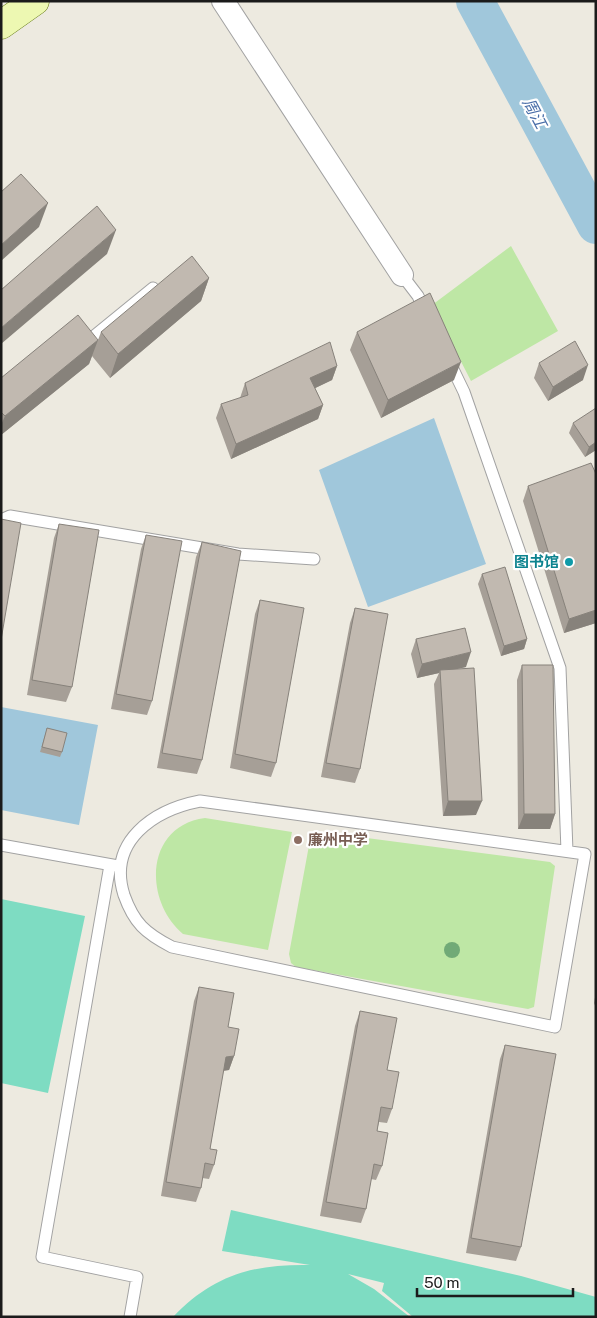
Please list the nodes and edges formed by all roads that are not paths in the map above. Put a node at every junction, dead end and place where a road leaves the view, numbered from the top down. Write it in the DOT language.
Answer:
graph roads {
  1 [pos="35,1"];
  2 [pos="223,1"];
  3 [pos="1,25"];
  4 [pos="402,275"];
  5 [pos="153,288"];
  6 [pos="430,321"];
  7 [pos="77,328"];
  8 [pos="445,354"];
  9 [pos="1,520"];
  10 [pos="314,559"];
  11 [pos="1,845"];
  12 [pos="567,851"];
  13 [pos="115,866"];
  14 [pos="130,1317"];
  1 -- 3 [label="main road"];
  2 -- 4 [label="street"];
  4 -- 6 [label="lane"];
  5 -- 7 [label="lane"];
  8 -- 12 [label="lane"];
  9 -- 10 [label="lane"];
  11 -- 13 [label="lane"];
  12 -- 13 [label="lane"];
  12 -- 13 [label="lane"];
  13 -- 14 [label="lane"];
}
